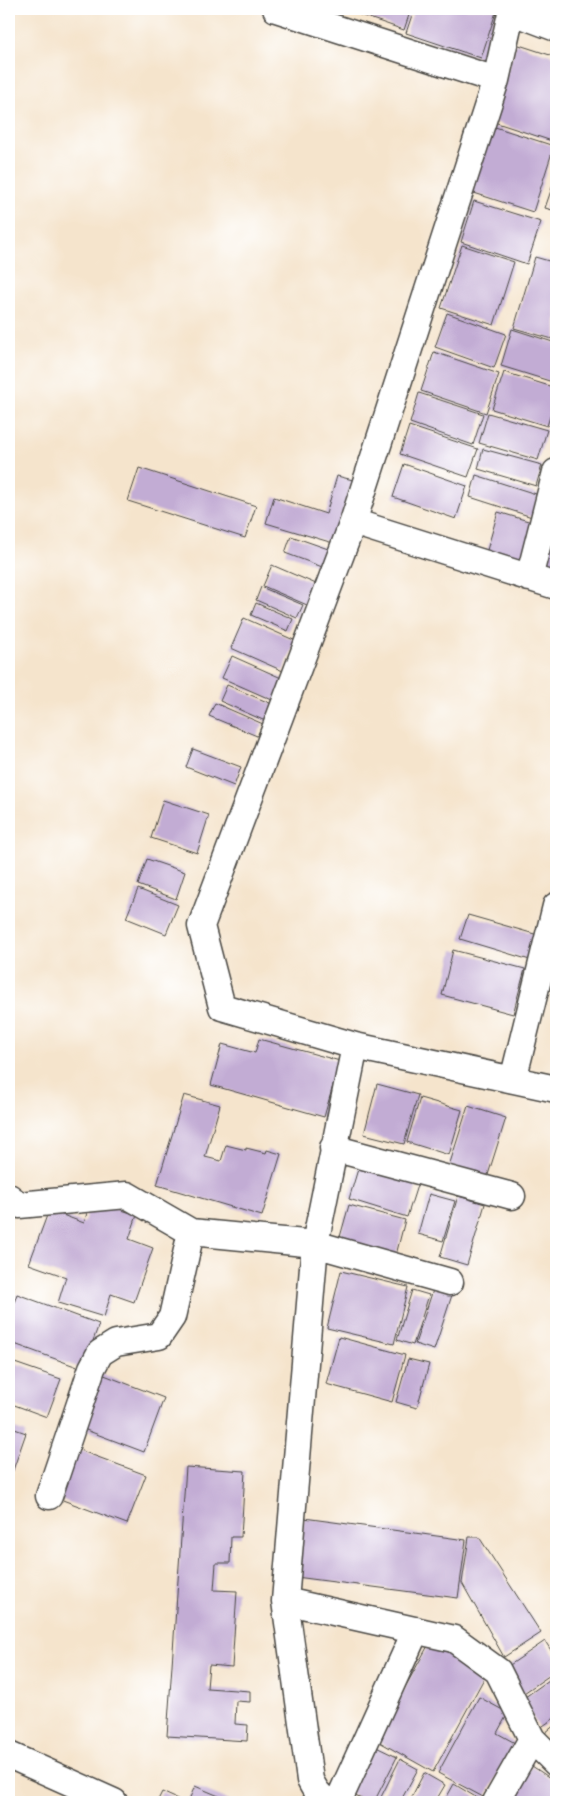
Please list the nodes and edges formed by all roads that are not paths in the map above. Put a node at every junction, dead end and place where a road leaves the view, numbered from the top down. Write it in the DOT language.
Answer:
graph roads {
  1 [pos="276,9"];
  2 [pos="512,10"];
  3 [pos="336,18"];
  4 [pos="556,28"];
  5 [pos="496,80"];
  6 [pos="556,472"];
  7 [pos="353,522"];
  8 [pos="529,578"];
  9 [pos="556,586"];
  10 [pos="555,919"];
  11 [pos="354,1046"];
  12 [pos="513,1080"];
  13 [pos="556,1089"];
  14 [pos="333,1148"];
  15 [pos="512,1196"];
  16 [pos="9,1197"];
  17 [pos="191,1232"];
  18 [pos="315,1244"];
  19 [pos="450,1282"];
  20 [pos="49,1496"];
  21 [pos="285,1601"];
  22 [pos="416,1630"];
  23 [pos="532,1739"];
  24 [pos="9,1755"];
  25 [pos="556,1763"];
  26 [pos="114,1802"];
  27 [pos="328,1802"];
  28 [pos="338,1802"];
  29 [pos="496,1802"];
  1 -- 3 [label="street"];
  2 -- 4 [label="street"];
  2 -- 5 [label="street"];
  3 -- 5 [label="street"];
  5 -- 7 [label="street"];
  6 -- 8 [label="street"];
  7 -- 8 [label="street"];
  7 -- 11 [label="street"];
  8 -- 9 [label="street"];
  10 -- 12 [label="street"];
  11 -- 12 [label="street"];
  11 -- 14 [label="street"];
  12 -- 13 [label="street"];
  14 -- 15 [label="street"];
  14 -- 18 [label="street"];
  16 -- 17 [label="street"];
  17 -- 18 [label="street"];
  17 -- 20 [label="street"];
  18 -- 19 [label="street"];
  18 -- 21 [label="street"];
  21 -- 22 [label="street"];
  21 -- 27 [label="street"];
  22 -- 23 [label="street"];
  22 -- 28 [label="street"];
  23 -- 25 [label="street"];
  23 -- 29 [label="street"];
  24 -- 26 [label="street"];
}
